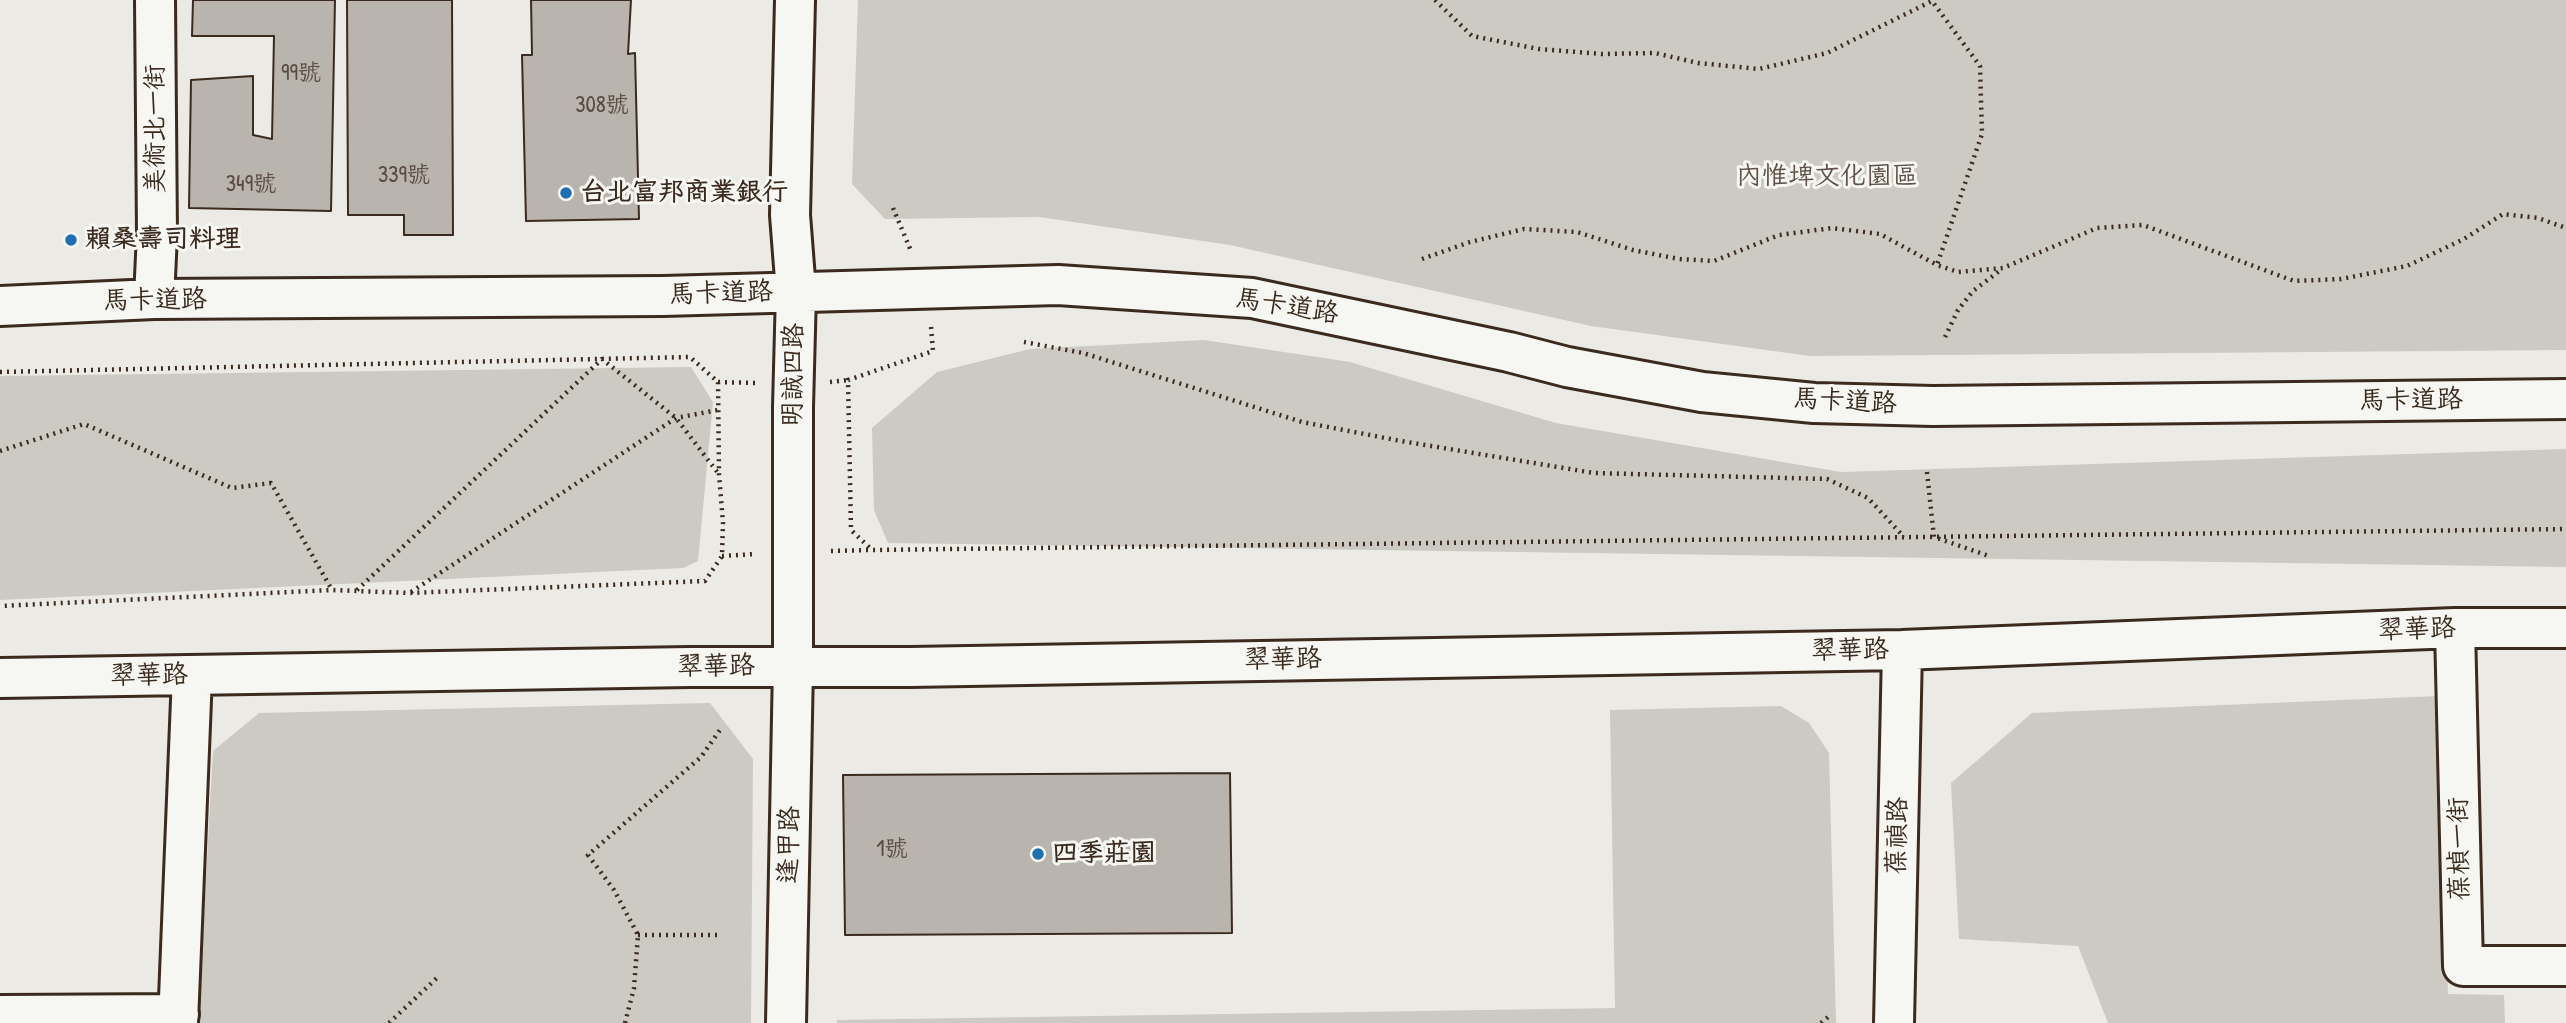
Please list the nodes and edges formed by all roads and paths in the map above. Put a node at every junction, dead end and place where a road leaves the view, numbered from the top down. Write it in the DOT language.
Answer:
graph roads {
  1 [pos="155,0"];
  2 [pos="795,0"];
  3 [pos="1434,0"];
  4 [pos="2566,228"];
  5 [pos="1422,259"];
  6 [pos="1937,265"];
  7 [pos="2003,268"];
  8 [pos="796,292"];
  9 [pos="154,299"];
  10 [pos="0,306"];
  11 [pos="1945,337"];
  12 [pos="1024,342"];
  13 [pos="933,351"];
  14 [pos="602,359"];
  15 [pos="0,372"];
  16 [pos="2566,399"];
  17 [pos="718,410"];
  18 [pos="676,418"];
  19 [pos="0,451"];
  20 [pos="1927,472"];
  21 [pos="719,474"];
  22 [pos="2566,529"];
  23 [pos="1904,537"];
  24 [pos="1934,537"];
  25 [pos="1989,556"];
  26 [pos="332,590"];
  27 [pos="357,590"];
  28 [pos="409,593"];
  29 [pos="0,606"];
  30 [pos="2455,628"];
  31 [pos="2566,628"];
  32 [pos="1902,650"];
  33 [pos="793,666"];
  34 [pos="192,675"];
  35 [pos="0,678"];
  36 [pos="720,730"];
  37 [pos="638,935"];
  38 [pos="719,935"];
  39 [pos="2566,966"];
  40 [pos="439,976"];
  41 [pos="0,1014"];
  42 [pos="1828,1017"];
  43 [pos="179,1018"];
  44 [pos="389,1023"];
  45 [pos="625,1023"];
  46 [pos="786,1023"];
  47 [pos="1821,1023"];
  48 [pos="1894,1023"];
  1 -- 9 [label="street, 美術北一街"];
  2 -- 8 [label="street, 明誠四路"];
  3 -- 6 [label="path"];
  4 -- 7 [label="path"];
  5 -- 6 [label="path"];
  6 -- 7 [label="path"];
  7 -- 11 [label="path"];
  8 -- 9 [label="street, 馬卡道路"];
  8 -- 16 [label="street, 馬卡道路"];
  8 -- 33 [label="street, 明誠四路"];
  9 -- 10 [label="street, 馬卡道路"];
  12 -- 23 [label="path"];
  13 -- 23 [label="path"];
  14 -- 15 [label="path"];
  14 -- 17 [label="path"];
  14 -- 18 [label="path"];
  14 -- 27 [label="path"];
  17 -- 18 [label="path"];
  17 -- 21 [label="path"];
  18 -- 21 [label="path"];
  18 -- 28 [label="path"];
  19 -- 26 [label="path"];
  20 -- 24 [label="path"];
  21 -- 28 [label="path"];
  22 -- 24 [label="path"];
  23 -- 24 [label="path"];
  24 -- 25 [label="path"];
  26 -- 27 [label="path"];
  26 -- 29 [label="path"];
  27 -- 28 [label="path"];
  30 -- 31 [label="street, 翠華路"];
  30 -- 32 [label="street, 翠華路"];
  30 -- 39 [label="street, 葆楨一街"];
  32 -- 33 [label="street, 翠華路"];
  32 -- 48 [label="street, 葆禎路"];
  33 -- 34 [label="street, 翠華路"];
  33 -- 46 [label="street, 逢甲路"];
  34 -- 35 [label="street, 翠華路"];
  34 -- 43 [label="street"];
  36 -- 37 [label="path"];
  37 -- 38 [label="path"];
  37 -- 45 [label="path"];
  40 -- 44 [label="path"];
  41 -- 43 [label="street"];
  42 -- 47 [label="path"];
}
